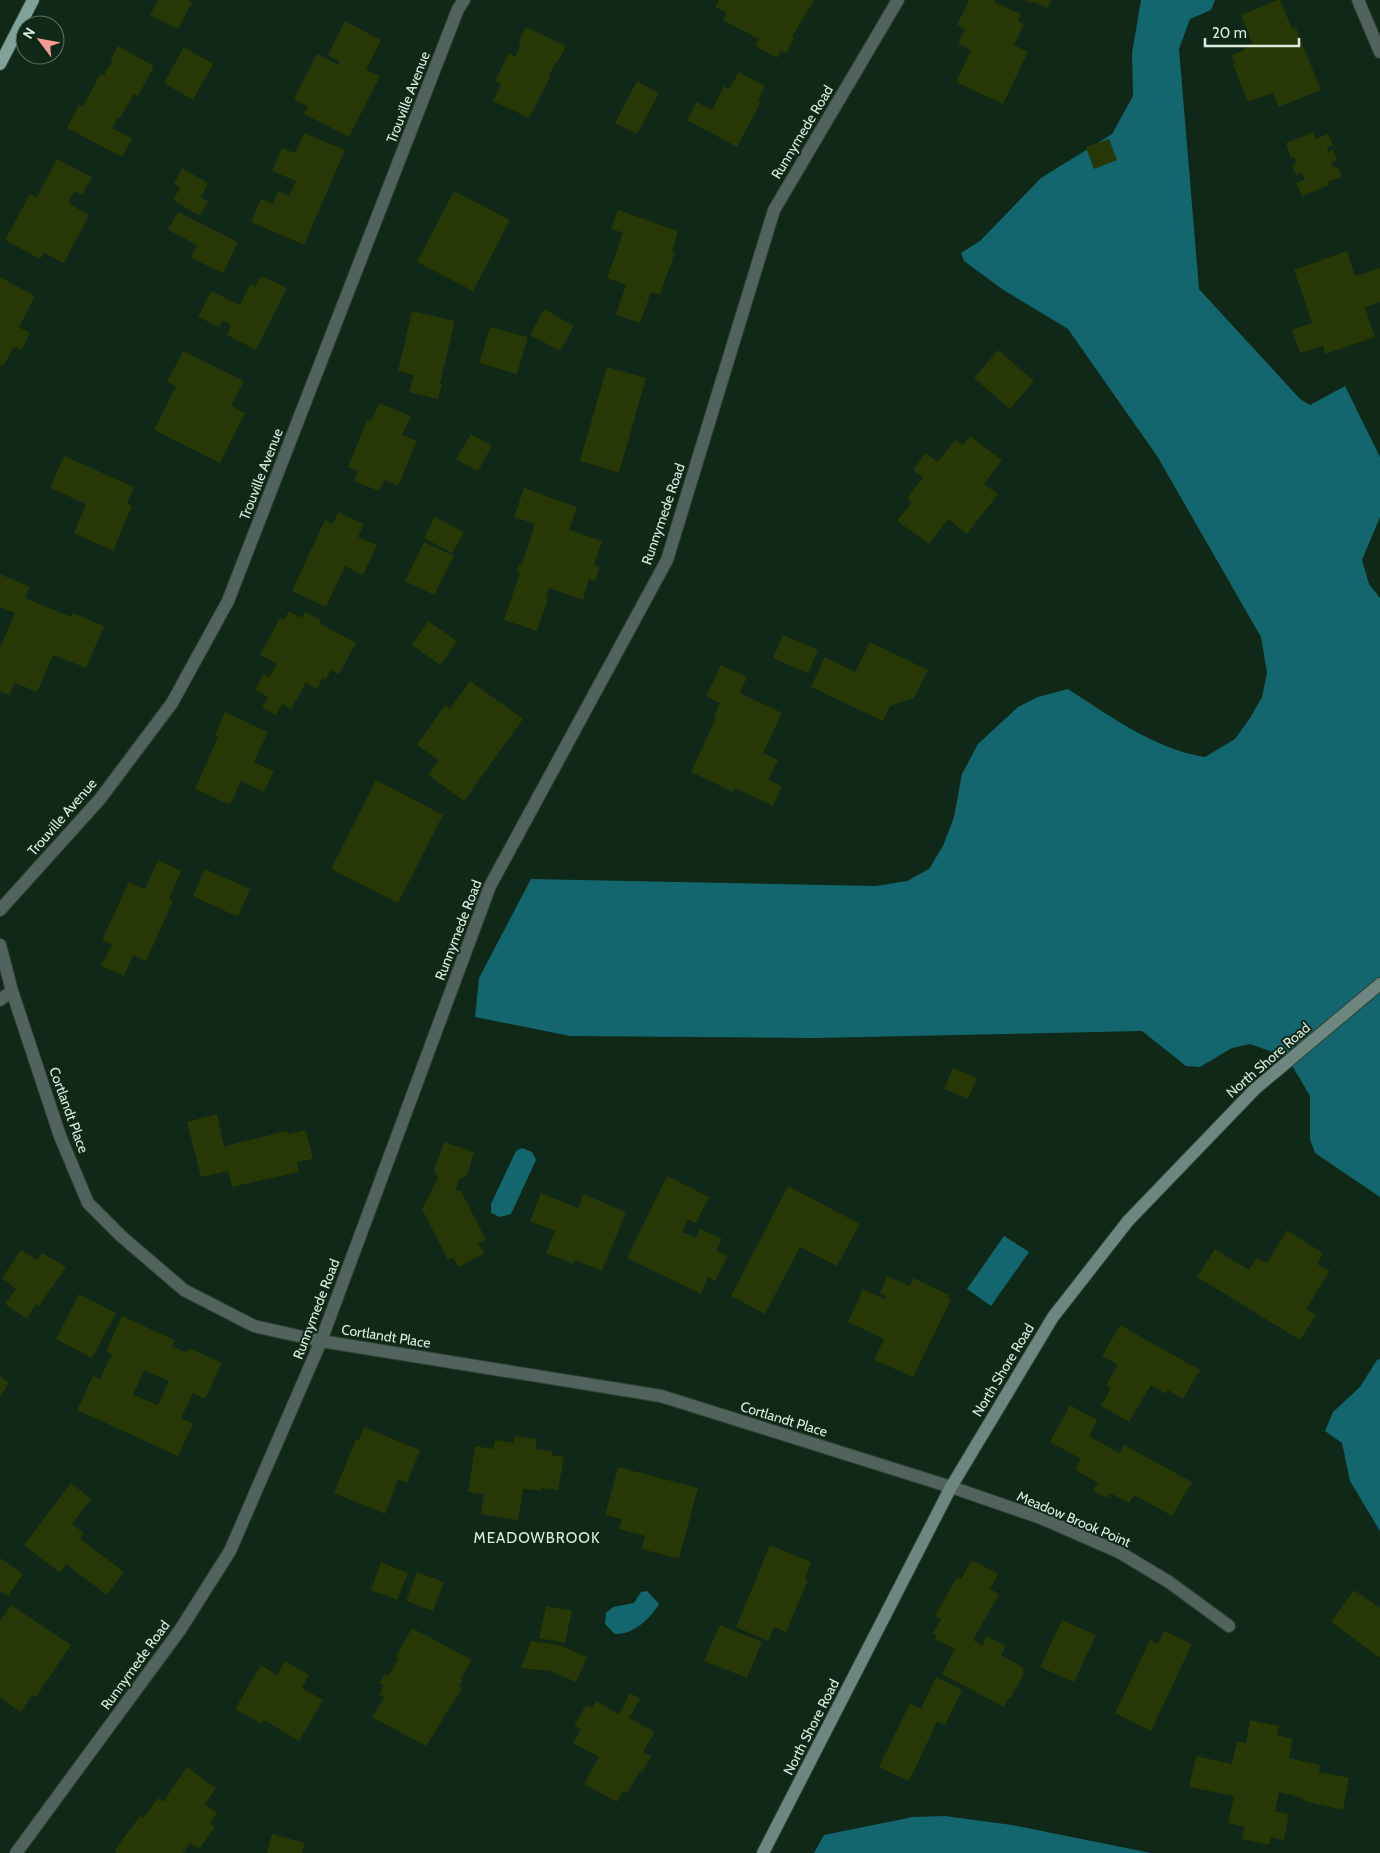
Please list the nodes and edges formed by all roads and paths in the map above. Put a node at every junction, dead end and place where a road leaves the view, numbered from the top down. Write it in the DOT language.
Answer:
graph roads {
  1 [pos="32,0"];
  2 [pos="464,0"];
  3 [pos="898,0"];
  4 [pos="1358,0"];
  5 [pos="1380,52"];
  6 [pos="0,64"];
  7 [pos="0,910"];
  8 [pos="0,945"];
  9 [pos="1380,984"];
  10 [pos="12,991"];
  11 [pos="0,1000"];
  12 [pos="321,1341"];
  13 [pos="951,1487"];
  14 [pos="1229,1626"];
  15 [pos="16,1853"];
  16 [pos="763,1853"];
  1 -- 6 [label="main road"];
  2 -- 7 [label="street, Trouville Avenue"];
  3 -- 12 [label="street, Runnymede Road"];
  4 -- 5 [label="street"];
  8 -- 10 [label="street, Cortlandt Place"];
  9 -- 13 [label="street, North Shore Road"];
  10 -- 11 [label="street"];
  10 -- 12 [label="street, Cortlandt Place"];
  12 -- 13 [label="street, Cortlandt Place"];
  12 -- 15 [label="street, Runnymede Road"];
  13 -- 14 [label="street, Meadow Brook Point"];
  13 -- 16 [label="street, North Shore Road"];
}
